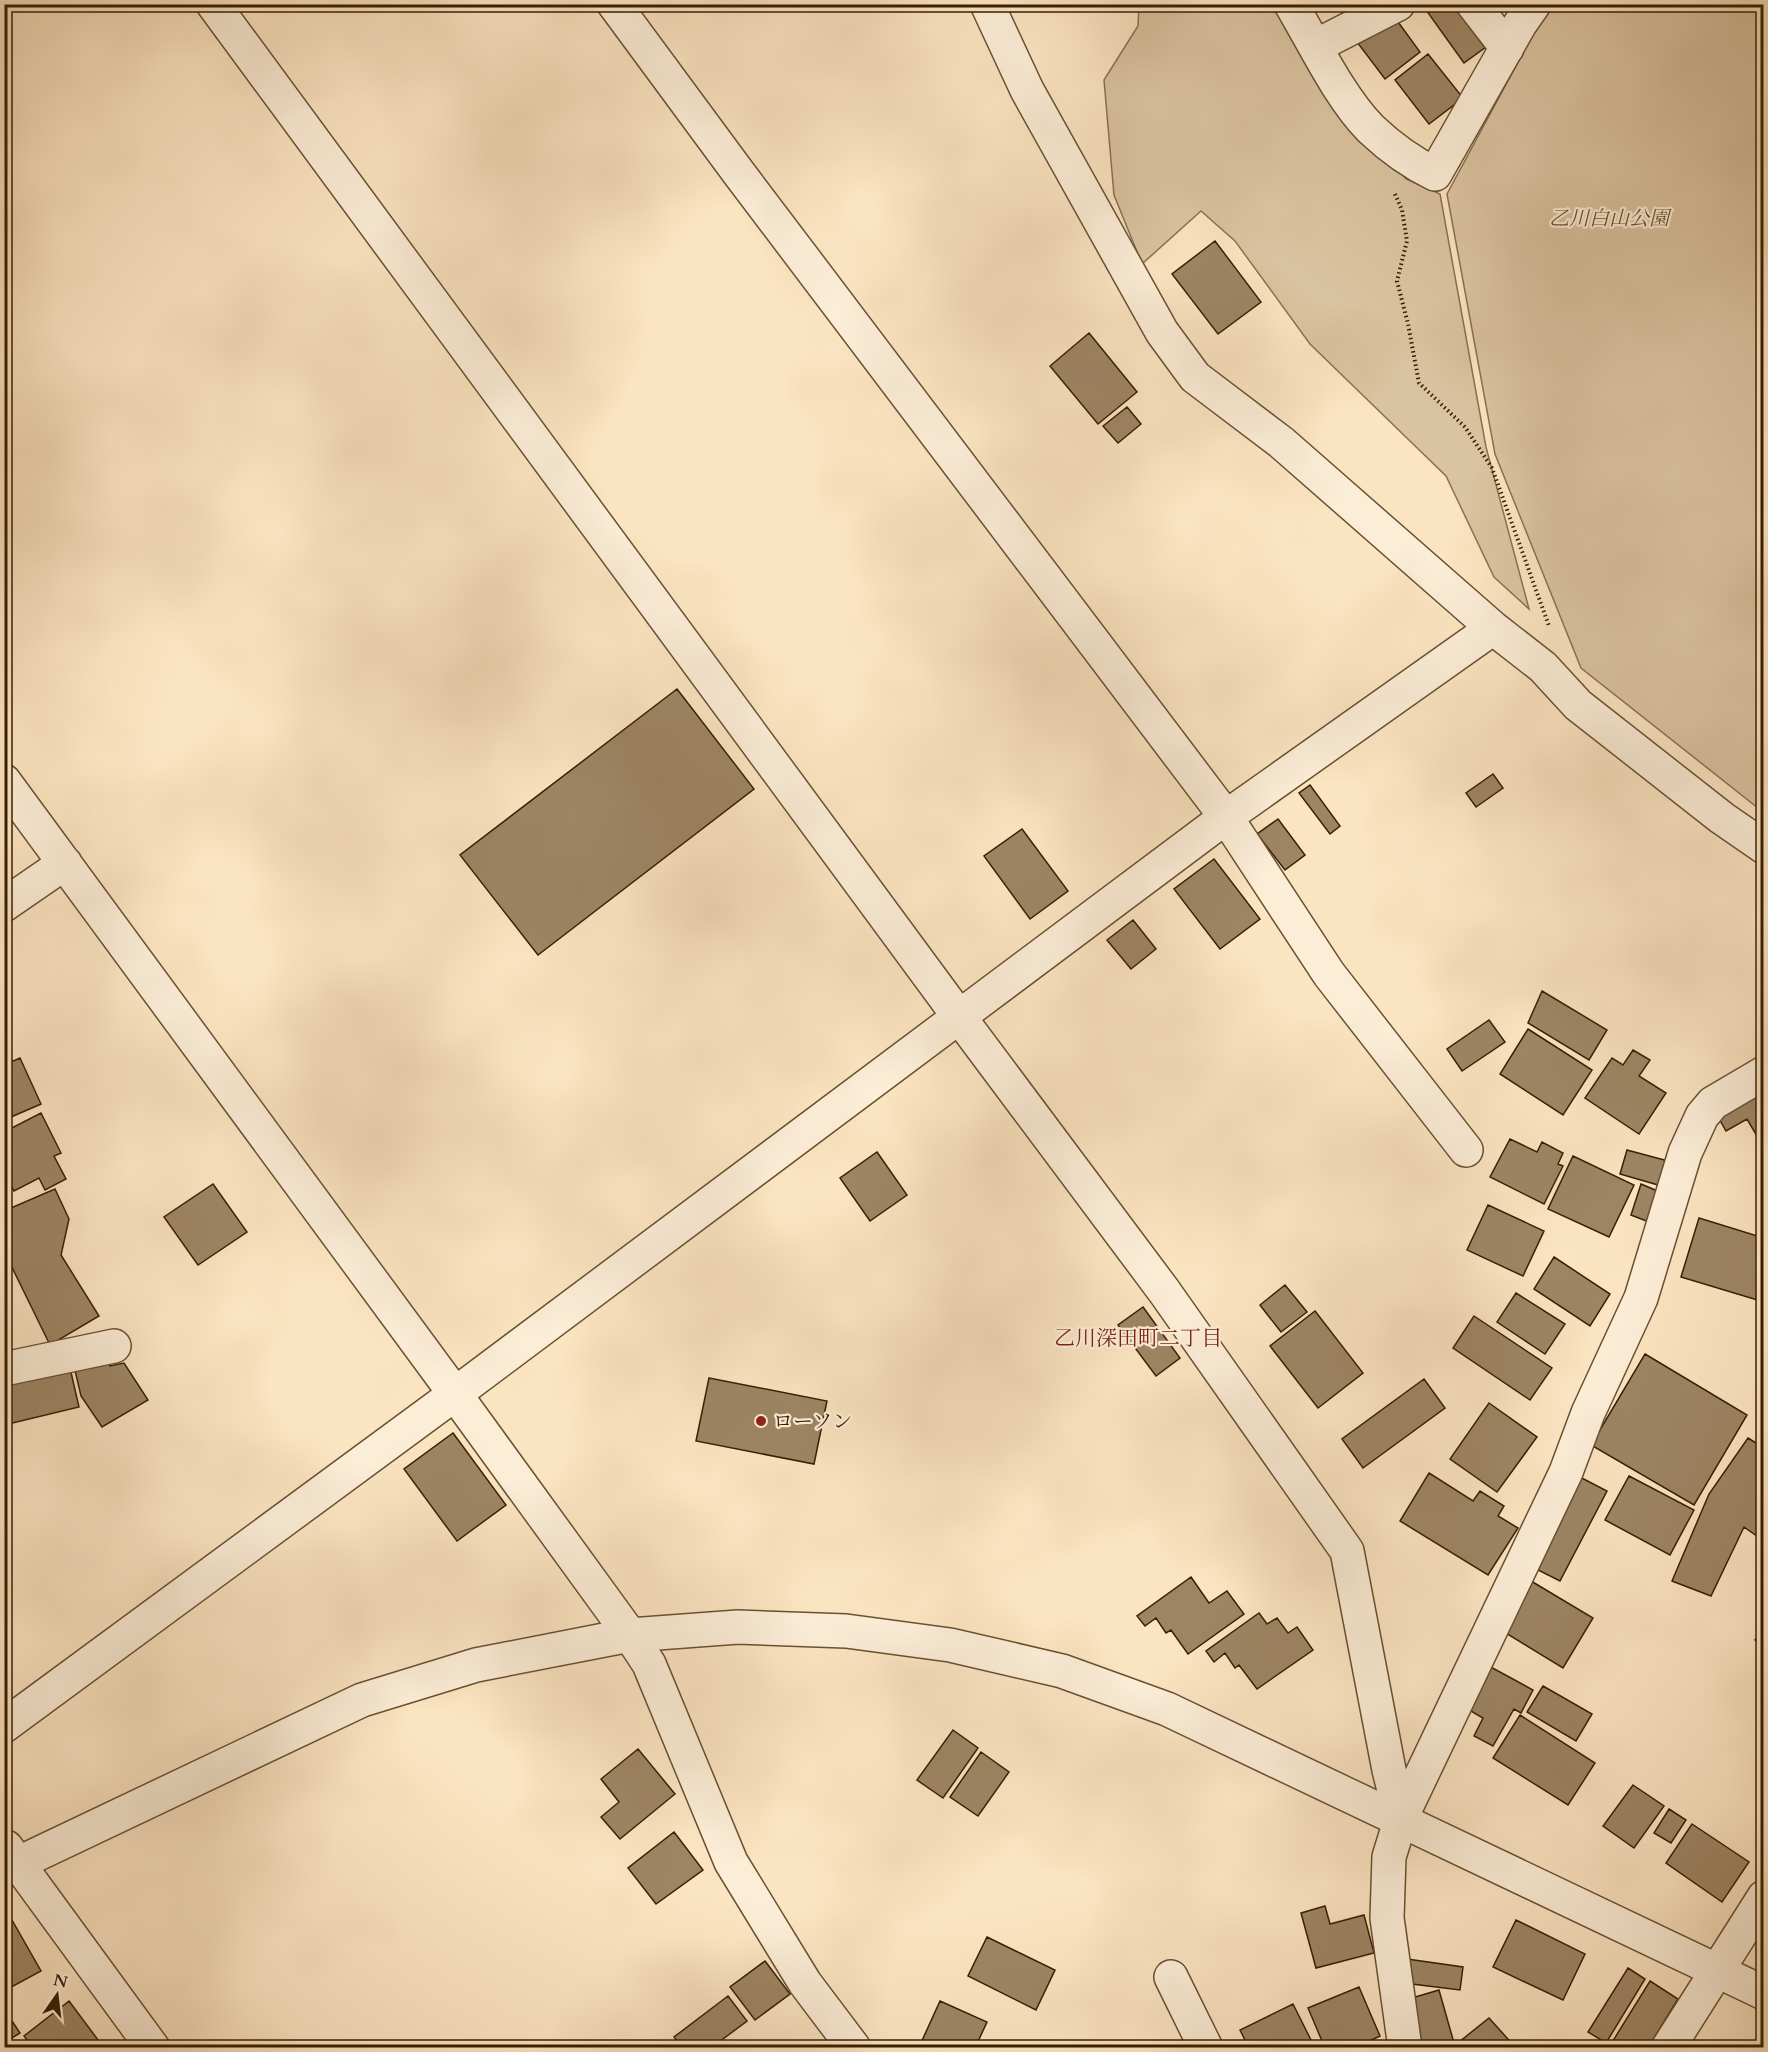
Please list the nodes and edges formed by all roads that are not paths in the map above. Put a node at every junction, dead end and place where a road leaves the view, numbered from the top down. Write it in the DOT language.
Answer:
graph roads {
  1 [pos="213,4"];
  2 [pos="614,4"];
  3 [pos="987,4"];
  4 [pos="1291,4"];
  5 [pos="1398,4"];
  6 [pos="1473,4"];
  7 [pos="1534,4"];
  8 [pos="1316,46"];
  9 [pos="1507,48"];
  10 [pos="1493,628"];
  11 [pos="4,781"];
  12 [pos="1226,817"];
  13 [pos="1764,847"];
  14 [pos="65,863"];
  15 [pos="4,905"];
  16 [pos="960,1018"];
  17 [pos="1764,1073"];
  18 [pos="1466,1150"];
  19 [pos="114,1346"];
  20 [pos="4,1369"];
  21 [pos="455,1394"];
  22 [pos="630,1635"];
  23 [pos="4,1726"];
  24 [pos="1401,1818"];
  25 [pos="9,1859"];
  26 [pos="1764,1897"];
  27 [pos="1718,1971"];
  28 [pos="1171,1977"];
  29 [pos="1764,1993"];
  30 [pos="153,2048"];
  31 [pos="854,2048"];
  32 [pos="1206,2048"];
  33 [pos="1405,2048"];
  34 [pos="1668,2048"];
  1 -- 16 [label="street"];
  2 -- 12 [label="street"];
  3 -- 10 [label="street"];
  4 -- 8 [label="street"];
  5 -- 8 [label="street"];
  6 -- 9 [label="street"];
  7 -- 9 [label="street"];
  8 -- 9 [label="street"];
  10 -- 12 [label="street"];
  10 -- 13 [label="street"];
  11 -- 14 [label="street"];
  12 -- 16 [label="street"];
  12 -- 18 [label="street"];
  14 -- 15 [label="street"];
  14 -- 21 [label="street"];
  16 -- 21 [label="street"];
  16 -- 24 [label="street"];
  17 -- 24 [label="street"];
  19 -- 20 [label="street"];
  21 -- 22 [label="street"];
  21 -- 23 [label="street"];
  22 -- 24 [label="street"];
  22 -- 25 [label="street"];
  22 -- 31 [label="street"];
  24 -- 27 [label="street"];
  24 -- 33 [label="street"];
  25 -- 30 [label="street"];
  26 -- 27 [label="street"];
  27 -- 29 [label="street"];
  27 -- 34 [label="street"];
  28 -- 32 [label="street"];
}
